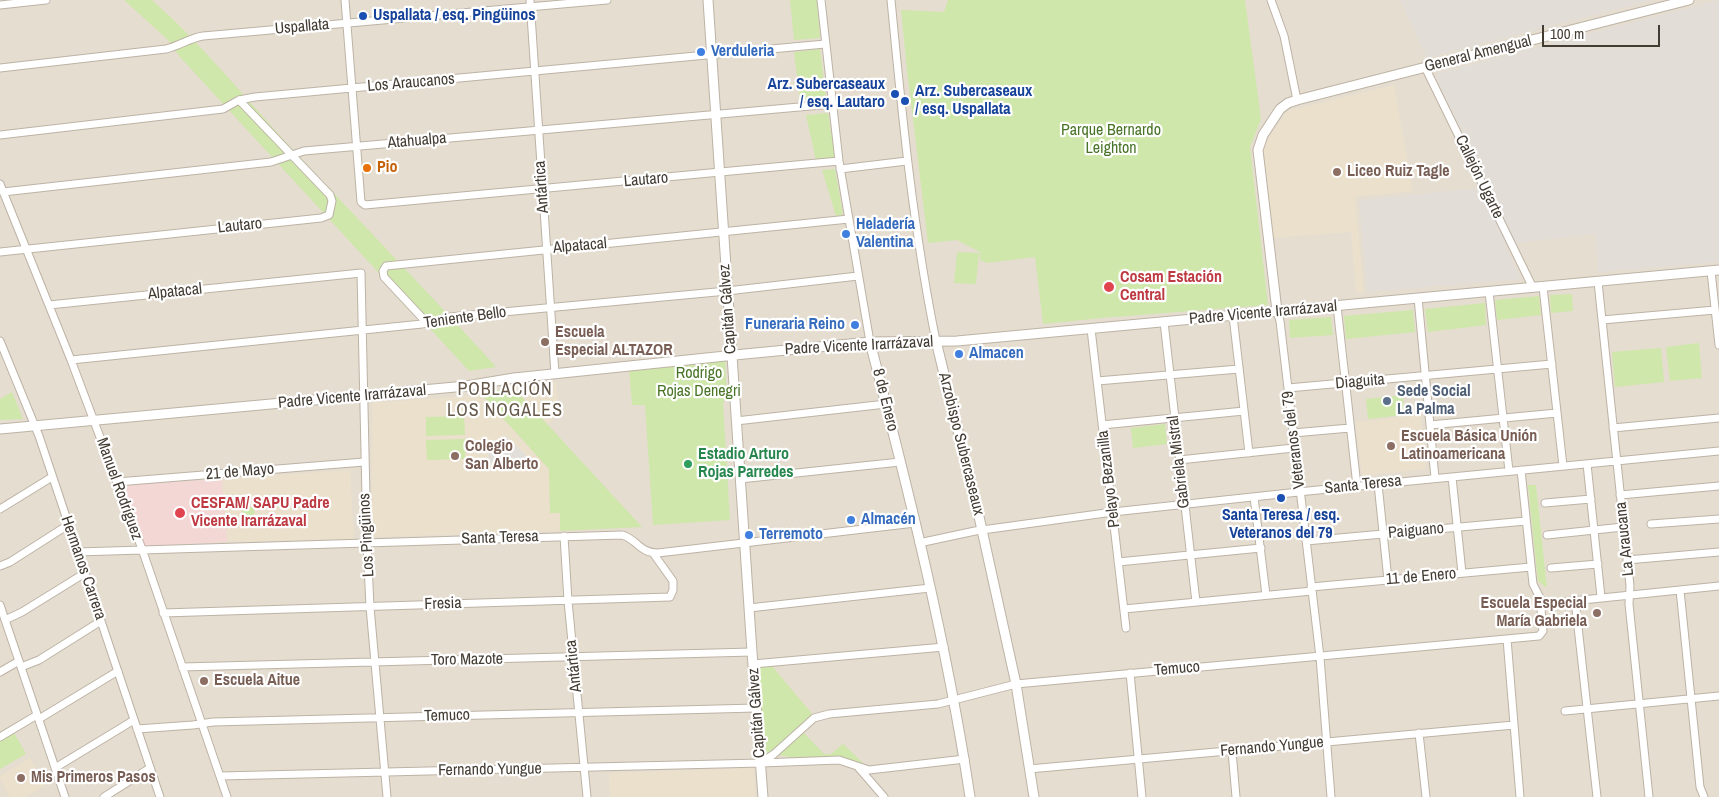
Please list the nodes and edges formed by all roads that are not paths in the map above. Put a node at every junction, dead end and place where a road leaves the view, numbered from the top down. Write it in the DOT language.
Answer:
graph roads {
  1 [pos="46,0"];
  2 [pos="346,0"];
  3 [pos="607,0"];
  4 [pos="708,0"];
  5 [pos="821,0"];
  6 [pos="890,0"];
  7 [pos="1271,0"];
  8 [pos="1689,0"];
  9 [pos="530,3"];
  10 [pos="0,5"];
  11 [pos="347,23"];
  12 [pos="826,44"];
  13 [pos="712,55"];
  14 [pos="1425,67"];
  15 [pos="0,68"];
  16 [pos="534,72"];
  17 [pos="352,88"];
  18 [pos="239,100"];
  19 [pos="1297,100"];
  20 [pos="833,104"];
  21 [pos="716,114"];
  22 [pos="538,130"];
  23 [pos="0,134"];
  24 [pos="357,147"];
  25 [pos="290,155"];
  26 [pos="907,161"];
  27 [pos="840,165"];
  28 [pos="720,173"];
  29 [pos="2,188"];
  30 [pos="542,190"];
  31 [pos="849,219"];
  32 [pos="723,232"];
  33 [pos="26,249"];
  34 [pos="546,249"];
  35 [pos="0,252"];
  36 [pos="1715,271"];
  37 [pos="361,273"];
  38 [pos="858,276"];
  39 [pos="1598,282"];
  40 [pos="1543,287"];
  41 [pos="1533,288"];
  42 [pos="727,290"];
  43 [pos="1489,292"];
  44 [pos="1418,298"];
  45 [pos="49,305"];
  46 [pos="1337,306"];
  47 [pos="550,308"];
  48 [pos="1715,310"];
  49 [pos="1277,312"];
  50 [pos="1233,316"];
  51 [pos="1602,320"];
  52 [pos="1164,322"];
  53 [pos="427,323"];
  54 [pos="1091,329"];
  55 [pos="362,331"];
  56 [pos="936,341"];
  57 [pos="0,342"];
  58 [pos="870,342"];
  59 [pos="1719,346"];
  60 [pos="731,355"];
  61 [pos="71,360"];
  62 [pos="1552,364"];
  63 [pos="1239,369"];
  64 [pos="1498,369"];
  65 [pos="555,374"];
  66 [pos="1169,375"];
  67 [pos="1425,376"];
  68 [pos="1097,381"];
  69 [pos="1345,383"];
  70 [pos="1288,388"];
  71 [pos="363,396"];
  72 [pos="886,404"];
  73 [pos="1244,411"];
  74 [pos="1557,413"];
  75 [pos="1174,418"];
  76 [pos="1503,418"];
  77 [pos="1719,418"];
  78 [pos="94,421"];
  79 [pos="736,421"];
  80 [pos="1102,425"];
  81 [pos="1430,425"];
  82 [pos="35,426"];
  83 [pos="1350,428"];
  84 [pos="1613,428"];
  85 [pos="0,430"];
  86 [pos="1293,434"];
  87 [pos="1294,448"];
  88 [pos="1719,451"];
  89 [pos="1249,453"];
  90 [pos="1179,460"];
  91 [pos="1616,461"];
  92 [pos="364,462"];
  93 [pos="900,462"];
  94 [pos="1587,464"];
  95 [pos="1563,466"];
  96 [pos="1521,470"];
  97 [pos="1509,471"];
  98 [pos="52,477"];
  99 [pos="1452,477"];
  100 [pos="1435,478"];
  101 [pos="740,479"];
  102 [pos="117,482"];
  103 [pos="1378,484"];
  104 [pos="1357,486"];
  105 [pos="1719,486"];
  106 [pos="1300,492"];
  107 [pos="1620,495"];
  108 [pos="1254,497"];
  109 [pos="1591,499"];
  110 [pos="1545,503"];
  111 [pos="1184,504"];
  112 [pos="0,509"];
  113 [pos="1112,512"];
  114 [pos="1719,519"];
  115 [pos="1526,521"];
  116 [pos="915,523"];
  117 [pos="1651,524"];
  118 [pos="68,525"];
  119 [pos="1457,527"];
  120 [pos="1623,527"];
  121 [pos="982,530"];
  122 [pos="1594,530"];
  123 [pos="1383,534"];
  124 [pos="1547,535"];
  125 [pos="564,536"];
  126 [pos="1306,541"];
  127 [pos="367,542"];
  128 [pos="744,543"];
  129 [pos="920,543"];
  130 [pos="1261,548"];
  131 [pos="142,549"];
  132 [pos="78,552"];
  133 [pos="1719,552"];
  134 [pos="653,553"];
  135 [pos="1190,555"];
  136 [pos="1627,560"];
  137 [pos="1118,562"];
  138 [pos="1598,564"];
  139 [pos="0,566"];
  140 [pos="1531,567"];
  141 [pos="1551,568"];
  142 [pos="85,573"];
  143 [pos="1462,573"];
  144 [pos="1388,580"];
  145 [pos="1719,586"];
  146 [pos="930,588"];
  147 [pos="1311,589"];
  148 [pos="1680,590"];
  149 [pos="1629,595"];
  150 [pos="1266,596"];
  151 [pos="1601,597"];
  152 [pos="568,600"];
  153 [pos="1575,600"];
  154 [pos="1196,602"];
  155 [pos="1543,604"];
  156 [pos="0,605"];
  157 [pos="370,607"];
  158 [pos="749,608"];
  159 [pos="1124,609"];
  160 [pos="163,613"];
  161 [pos="3,616"];
  162 [pos="101,621"];
  163 [pos="1126,628"];
  164 [pos="1507,639"];
  165 [pos="944,647"];
  166 [pos="752,652"];
  167 [pos="573,657"];
  168 [pos="1320,657"];
  169 [pos="375,662"];
  170 [pos="20,664"];
  171 [pos="753,664"];
  172 [pos="182,667"];
  173 [pos="118,671"];
  174 [pos="0,672"];
  175 [pos="1130,673"];
  176 [pos="1016,684"];
  177 [pos="1719,696"];
  178 [pos="1691,699"];
  179 [pos="955,700"];
  180 [pos="1639,704"];
  181 [pos="756,708"];
  182 [pos="1587,709"];
  183 [pos="1565,711"];
  184 [pos="579,712"];
  185 [pos="38,717"];
  186 [pos="380,718"];
  187 [pos="134,720"];
  188 [pos="202,724"];
  189 [pos="1514,725"];
  190 [pos="137,729"];
  191 [pos="1419,734"];
  192 [pos="0,737"];
  193 [pos="1327,742"];
  194 [pos="1232,751"];
  195 [pos="965,759"];
  196 [pos="1138,760"];
  197 [pos="761,763"];
  198 [pos="858,767"];
  199 [pos="55,768"];
  200 [pos="150,768"];
  201 [pos="584,768"];
  202 [pos="1029,770"];
  203 [pos="385,772"];
  204 [pos="220,776"];
  205 [pos="65,797"];
  206 [pos="104,797"];
  207 [pos="160,797"];
  208 [pos="227,797"];
  209 [pos="387,797"];
  210 [pos="587,797"];
  211 [pos="763,797"];
  212 [pos="884,797"];
  213 [pos="970,797"];
  214 [pos="1034,797"];
  215 [pos="1142,797"];
  216 [pos="1236,797"];
  217 [pos="1331,797"];
  218 [pos="1426,797"];
  219 [pos="1520,797"];
  220 [pos="1597,797"];
  221 [pos="1649,797"];
  222 [pos="1704,797"];
  1 -- 10 [label="street"];
  2 -- 11 [label="street"];
  3 -- 9 [label="street, Uspallata"];
  4 -- 13 [label="street, Capitán Gálvez"];
  5 -- 12 [label="street, 8 de Enero"];
  6 -- 26 [label="street, Arzobispo Subercaseaux"];
  7 -- 19 [label="street"];
  8 -- 14 [label="street, General Amengual"];
  9 -- 11 [label="street, Uspallata"];
  9 -- 16 [label="street, Antártica"];
  11 -- 15 [label="street, Uspallata"];
  11 -- 17 [label="street"];
  12 -- 13 [label="street, Los Araucanos"];
  12 -- 20 [label="street, 8 de Enero"];
  13 -- 16 [label="street, Los Araucanos"];
  13 -- 21 [label="street, Capitán Gálvez"];
  14 -- 19 [label="street, General Amengual"];
  14 -- 41 [label="street, Callejón Ugarte"];
  16 -- 17 [label="street, Los Araucanos"];
  16 -- 22 [label="street, Antártica"];
  17 -- 18 [label="street, Los Araucanos"];
  17 -- 24 [label="street"];
  18 -- 23 [label="street, Los Araucanos"];
  18 -- 25 [label="street, Lautaro"];
  19 -- 49 [label="street, Veteranos del 79"];
  20 -- 21 [label="street, Atahualpa"];
  20 -- 27 [label="street, 8 de Enero"];
  21 -- 22 [label="street, Atahualpa"];
  21 -- 28 [label="street, Capitán Gálvez"];
  22 -- 24 [label="street, Atahualpa"];
  22 -- 30 [label="street, Antártica"];
  24 -- 25 [label="street, Atahualpa"];
  24 -- 30 [label="street, Lautaro"];
  25 -- 29 [label="street, Atahualpa"];
  25 -- 33 [label="street, Lautaro"];
  26 -- 27 [label="street, Lautaro"];
  26 -- 56 [label="street, Arzobispo Subercaseaux"];
  27 -- 28 [label="street, Lautaro"];
  27 -- 31 [label="street, 8 de Enero"];
  28 -- 30 [label="street, Lautaro"];
  28 -- 32 [label="street, Capitán Gálvez"];
  29 -- 33 [label="street, Manuel Rodríguez"];
  30 -- 34 [label="street, Antártica"];
  31 -- 32 [label="street, Alpatacal"];
  31 -- 38 [label="street, 8 de Enero"];
  32 -- 34 [label="street, Alpatacal"];
  32 -- 42 [label="street, Capitán Gálvez"];
  33 -- 35 [label="street, Lautaro"];
  33 -- 45 [label="street, Manuel Rodríguez"];
  34 -- 47 [label="street, Antártica"];
  34 -- 53 [label="street, Alpatacal"];
  36 -- 39 [label="street, Padre Vicente Irarrázaval"];
  36 -- 48 [label="street"];
  37 -- 45 [label="street, Alpatacal"];
  37 -- 55 [label="street, Los Pingüinos"];
  38 -- 42 [label="street, Teniente Bello"];
  38 -- 58 [label="street, 8 de Enero"];
  39 -- 40 [label="street, Padre Vicente Irarrázaval"];
  39 -- 51 [label="street, La Araucana"];
  40 -- 41 [label="street, Padre Vicente Irarrázaval"];
  40 -- 62 [label="street"];
  41 -- 43 [label="street, Padre Vicente Irarrázaval"];
  42 -- 47 [label="street, Teniente Bello"];
  42 -- 60 [label="street, Capitán Gálvez"];
  43 -- 44 [label="street, Padre Vicente Irarrázaval"];
  43 -- 64 [label="street"];
  44 -- 46 [label="street, Padre Vicente Irarrázaval"];
  44 -- 67 [label="street"];
  45 -- 61 [label="street, Manuel Rodríguez"];
  46 -- 49 [label="street, Padre Vicente Irarrázaval"];
  46 -- 69 [label="street"];
  47 -- 53 [label="street, Teniente Bello"];
  47 -- 65 [label="street, Antártica"];
  48 -- 51 [label="street"];
  48 -- 59 [label="street"];
  49 -- 50 [label="street, Padre Vicente Irarrázaval"];
  49 -- 70 [label="street, Veteranos del 79"];
  50 -- 52 [label="street, Padre Vicente Irarrázaval"];
  50 -- 63 [label="street"];
  51 -- 84 [label="street, La Araucana"];
  52 -- 54 [label="street, Padre Vicente Irarrázaval"];
  52 -- 66 [label="street, Gabriela Mistral"];
  53 -- 55 [label="street, Teniente Bello"];
  54 -- 56 [label="street, Padre Vicente Irarrázaval"];
  54 -- 68 [label="street, Pelayo Bezanilla"];
  55 -- 61 [label="street, Teniente Bello"];
  55 -- 71 [label="street, Los Pingüinos"];
  56 -- 58 [label="street, Padre Vicente Irarrázaval"];
  56 -- 121 [label="street, Arzobispo Subercaseaux"];
  57 -- 82 [label="street, Hermanos Carrera"];
  58 -- 60 [label="street, Padre Vicente Irarrázaval"];
  58 -- 72 [label="street, 8 de Enero"];
  60 -- 65 [label="street, Padre Vicente Irarrázaval"];
  60 -- 79 [label="street, Capitán Gálvez"];
  61 -- 78 [label="street, Manuel Rodríguez"];
  62 -- 64 [label="street, Diaguita"];
  62 -- 74 [label="street"];
  63 -- 66 [label="street"];
  63 -- 73 [label="street"];
  64 -- 67 [label="street, Diaguita"];
  64 -- 76 [label="street"];
  65 -- 71 [label="street, Padre Vicente Irarrázaval"];
  66 -- 68 [label="street"];
  66 -- 75 [label="street, Gabriela Mistral"];
  67 -- 69 [label="street, Diaguita"];
  67 -- 81 [label="street"];
  68 -- 80 [label="street, Pelayo Bezanilla"];
  69 -- 70 [label="street, Diaguita"];
  69 -- 83 [label="street"];
  70 -- 86 [label="street, Veteranos del 79"];
  71 -- 78 [label="street, Padre Vicente Irarrázaval"];
  71 -- 92 [label="street, Los Pingüinos"];
  72 -- 79 [label="street"];
  72 -- 93 [label="street, 8 de Enero"];
  73 -- 75 [label="street"];
  73 -- 89 [label="street"];
  74 -- 76 [label="street"];
  74 -- 95 [label="street"];
  75 -- 80 [label="street"];
  75 -- 90 [label="street, Gabriela Mistral"];
  76 -- 81 [label="street"];
  76 -- 97 [label="street"];
  77 -- 84 [label="street"];
  78 -- 82 [label="street, Padre Vicente Irarrázaval"];
  78 -- 102 [label="street, Manuel Rodríguez"];
  79 -- 101 [label="street, Capitán Gálvez"];
  80 -- 113 [label="street, Pelayo Bezanilla"];
  81 -- 100 [label="street"];
  82 -- 85 [label="street, Padre Vicente Irarrázaval"];
  82 -- 98 [label="street, Hermanos Carrera"];
  83 -- 86 [label="street"];
  83 -- 104 [label="street"];
  84 -- 91 [label="street, La Araucana"];
  86 -- 87 [label="street, Veteranos del 79"];
  87 -- 89 [label="street"];
  87 -- 106 [label="street, Veteranos del 79"];
  88 -- 91 [label="street, Santa Teresa"];
  89 -- 90 [label="street"];
  90 -- 111 [label="street, Gabriela Mistral"];
  91 -- 94 [label="street, Santa Teresa"];
  91 -- 107 [label="street, La Araucana"];
  92 -- 102 [label="street, 21 de Mayo"];
  92 -- 127 [label="street, Los Pingüinos"];
  93 -- 101 [label="street"];
  93 -- 116 [label="street, 8 de Enero"];
  94 -- 95 [label="street, Santa Teresa"];
  94 -- 109 [label="street"];
  95 -- 96 [label="street, Santa Teresa"];
  96 -- 97 [label="street, Santa Teresa"];
  96 -- 115 [label="street"];
  97 -- 99 [label="street, Santa Teresa"];
  98 -- 112 [label="street"];
  98 -- 118 [label="street, Hermanos Carrera"];
  99 -- 100 [label="street, Santa Teresa"];
  99 -- 119 [label="street"];
  100 -- 103 [label="street, Santa Teresa"];
  101 -- 128 [label="street, Capitán Gálvez"];
  102 -- 131 [label="street, Manuel Rodríguez"];
  103 -- 104 [label="street, Santa Teresa"];
  103 -- 123 [label="street"];
  104 -- 106 [label="street, Santa Teresa"];
  105 -- 107 [label="street"];
  106 -- 108 [label="street, Santa Teresa"];
  106 -- 126 [label="street, Veteranos del 79"];
  107 -- 120 [label="street, La Araucana"];
  108 -- 111 [label="street, Santa Teresa"];
  108 -- 130 [label="street"];
  109 -- 110 [label="street"];
  109 -- 122 [label="street"];
  111 -- 113 [label="street, Santa Teresa"];
  111 -- 135 [label="street, Gabriela Mistral"];
  113 -- 121 [label="street, Santa Teresa"];
  113 -- 137 [label="street, Pelayo Bezanilla"];
  114 -- 117 [label="street"];
  115 -- 119 [label="street, Paiguano"];
  115 -- 140 [label="street"];
  116 -- 128 [label="street"];
  116 -- 129 [label="street, 8 de Enero"];
  118 -- 132 [label="street, Hermanos Carrera"];
  118 -- 139 [label="street"];
  119 -- 123 [label="street, Paiguano"];
  119 -- 143 [label="street"];
  120 -- 122 [label="street"];
  120 -- 136 [label="street, La Araucana"];
  121 -- 129 [label="street, Santa Teresa"];
  121 -- 176 [label="street, Arzobispo Subercaseaux"];
  122 -- 124 [label="street"];
  122 -- 138 [label="street"];
  123 -- 126 [label="street, Paiguano"];
  123 -- 144 [label="street"];
  125 -- 127 [label="street, Santa Teresa"];
  125 -- 134 [label="street, Santa Teresa"];
  125 -- 152 [label="street, Antártica"];
  126 -- 147 [label="street, Veteranos del 79"];
  127 -- 131 [label="street, Santa Teresa"];
  127 -- 157 [label="street, Los Pingüinos"];
  128 -- 134 [label="street"];
  128 -- 158 [label="street, Capitán Gálvez"];
  129 -- 146 [label="street, 8 de Enero"];
  130 -- 135 [label="street"];
  130 -- 150 [label="street"];
  131 -- 132 [label="street, Santa Teresa"];
  131 -- 160 [label="street, Manuel Rodríguez"];
  132 -- 142 [label="street, Hermanos Carrera"];
  133 -- 136 [label="street"];
  134 -- 152 [label="street, Fresia"];
  135 -- 137 [label="street"];
  135 -- 154 [label="street, Gabriela Mistral"];
  136 -- 149 [label="street, La Araucana"];
  137 -- 159 [label="street, Pelayo Bezanilla"];
  138 -- 141 [label="street"];
  138 -- 151 [label="street"];
  140 -- 143 [label="street, 11 de Enero"];
  140 -- 155 [label="street"];
  142 -- 161 [label="street"];
  142 -- 162 [label="street, Hermanos Carrera"];
  143 -- 144 [label="street, 11 de Enero"];
  144 -- 147 [label="street, 11 de Enero"];
  145 -- 148 [label="street"];
  146 -- 158 [label="street"];
  146 -- 165 [label="street, 8 de Enero"];
  147 -- 150 [label="street, 11 de Enero"];
  147 -- 168 [label="street, Veteranos del 79"];
  148 -- 149 [label="street"];
  148 -- 178 [label="street"];
  149 -- 151 [label="street"];
  149 -- 180 [label="street, La Araucana"];
  150 -- 154 [label="street, 11 de Enero"];
  151 -- 153 [label="street"];
  152 -- 157 [label="street, Fresia"];
  152 -- 167 [label="street, Antártica"];
  153 -- 155 [label="street"];
  153 -- 182 [label="street"];
  154 -- 159 [label="street, 11 de Enero"];
  155 -- 164 [label="street, Temuco"];
  156 -- 161 [label="street"];
  157 -- 160 [label="street, Fresia"];
  157 -- 169 [label="street, Los Pingüinos"];
  158 -- 166 [label="street, Capitán Gálvez"];
  159 -- 163 [label="street, Pelayo Bezanilla"];
  160 -- 172 [label="street, Manuel Rodríguez"];
  161 -- 170 [label="street"];
  162 -- 170 [label="street"];
  162 -- 173 [label="street, Hermanos Carrera"];
  164 -- 168 [label="street, Temuco"];
  164 -- 189 [label="street"];
  165 -- 171 [label="street"];
  165 -- 179 [label="street, 8 de Enero"];
  166 -- 167 [label="street, Toro Mazote"];
  166 -- 171 [label="street, Capitán Gálvez"];
  167 -- 169 [label="street, Toro Mazote"];
  167 -- 184 [label="street, Antártica"];
  168 -- 175 [label="street, Temuco"];
  168 -- 193 [label="street, Veteranos del 79"];
  169 -- 172 [label="street, Toro Mazote"];
  169 -- 186 [label="street, Los Pingüinos"];
  170 -- 174 [label="street"];
  170 -- 185 [label="street"];
  171 -- 181 [label="street, Capitán Gálvez"];
  172 -- 188 [label="street, Manuel Rodríguez"];
  173 -- 185 [label="street"];
  173 -- 187 [label="street, Hermanos Carrera"];
  175 -- 176 [label="street, Temuco"];
  175 -- 196 [label="street"];
  176 -- 179 [label="street, Temuco"];
  176 -- 202 [label="street, Arzobispo Subercaseaux"];
  177 -- 178 [label="street"];
  178 -- 180 [label="street"];
  178 -- 222 [label="street"];
  179 -- 195 [label="street, 8 de Enero"];
  179 -- 197 [label="street, Temuco"];
  180 -- 182 [label="street"];
  180 -- 221 [label="street, La Araucana"];
  181 -- 184 [label="street, Temuco"];
  181 -- 197 [label="street, Capitán Gálvez"];
  182 -- 183 [label="street"];
  182 -- 220 [label="street"];
  184 -- 186 [label="street, Temuco"];
  184 -- 201 [label="street, Antártica"];
  185 -- 192 [label="street"];
  185 -- 199 [label="street"];
  186 -- 188 [label="street, Temuco"];
  186 -- 203 [label="street, Los Pingüinos"];
  187 -- 190 [label="street, Hermanos Carrera"];
  187 -- 199 [label="street"];
  188 -- 190 [label="street, Temuco"];
  188 -- 204 [label="street, Manuel Rodríguez"];
  189 -- 191 [label="street, Fernando Yungue"];
  189 -- 219 [label="street"];
  190 -- 200 [label="street, Hermanos Carrera"];
  191 -- 193 [label="street, Fernando Yungue"];
  191 -- 218 [label="street"];
  193 -- 194 [label="street, Fernando Yungue"];
  193 -- 217 [label="street, Veteranos del 79"];
  194 -- 196 [label="street, Fernando Yungue"];
  194 -- 216 [label="street"];
  195 -- 198 [label="street, Fernando Yungue"];
  195 -- 213 [label="street, 8 de Enero"];
  196 -- 202 [label="street, Fernando Yungue"];
  196 -- 215 [label="street"];
  197 -- 198 [label="street, Fernando Yungue"];
  197 -- 201 [label="street, Fernando Yungue"];
  197 -- 211 [label="street, Capitán Gálvez"];
  198 -- 212 [label="street"];
  199 -- 205 [label="street"];
  200 -- 206 [label="street"];
  200 -- 207 [label="street, Hermanos Carrera"];
  201 -- 203 [label="street, Fernando Yungue"];
  201 -- 210 [label="street, Antártica"];
  202 -- 214 [label="street, Arzobispo Subercaseaux"];
  203 -- 204 [label="street, Fernando Yungue"];
  203 -- 209 [label="street, Los Pingüinos"];
  204 -- 208 [label="street, Manuel Rodríguez"];
}
